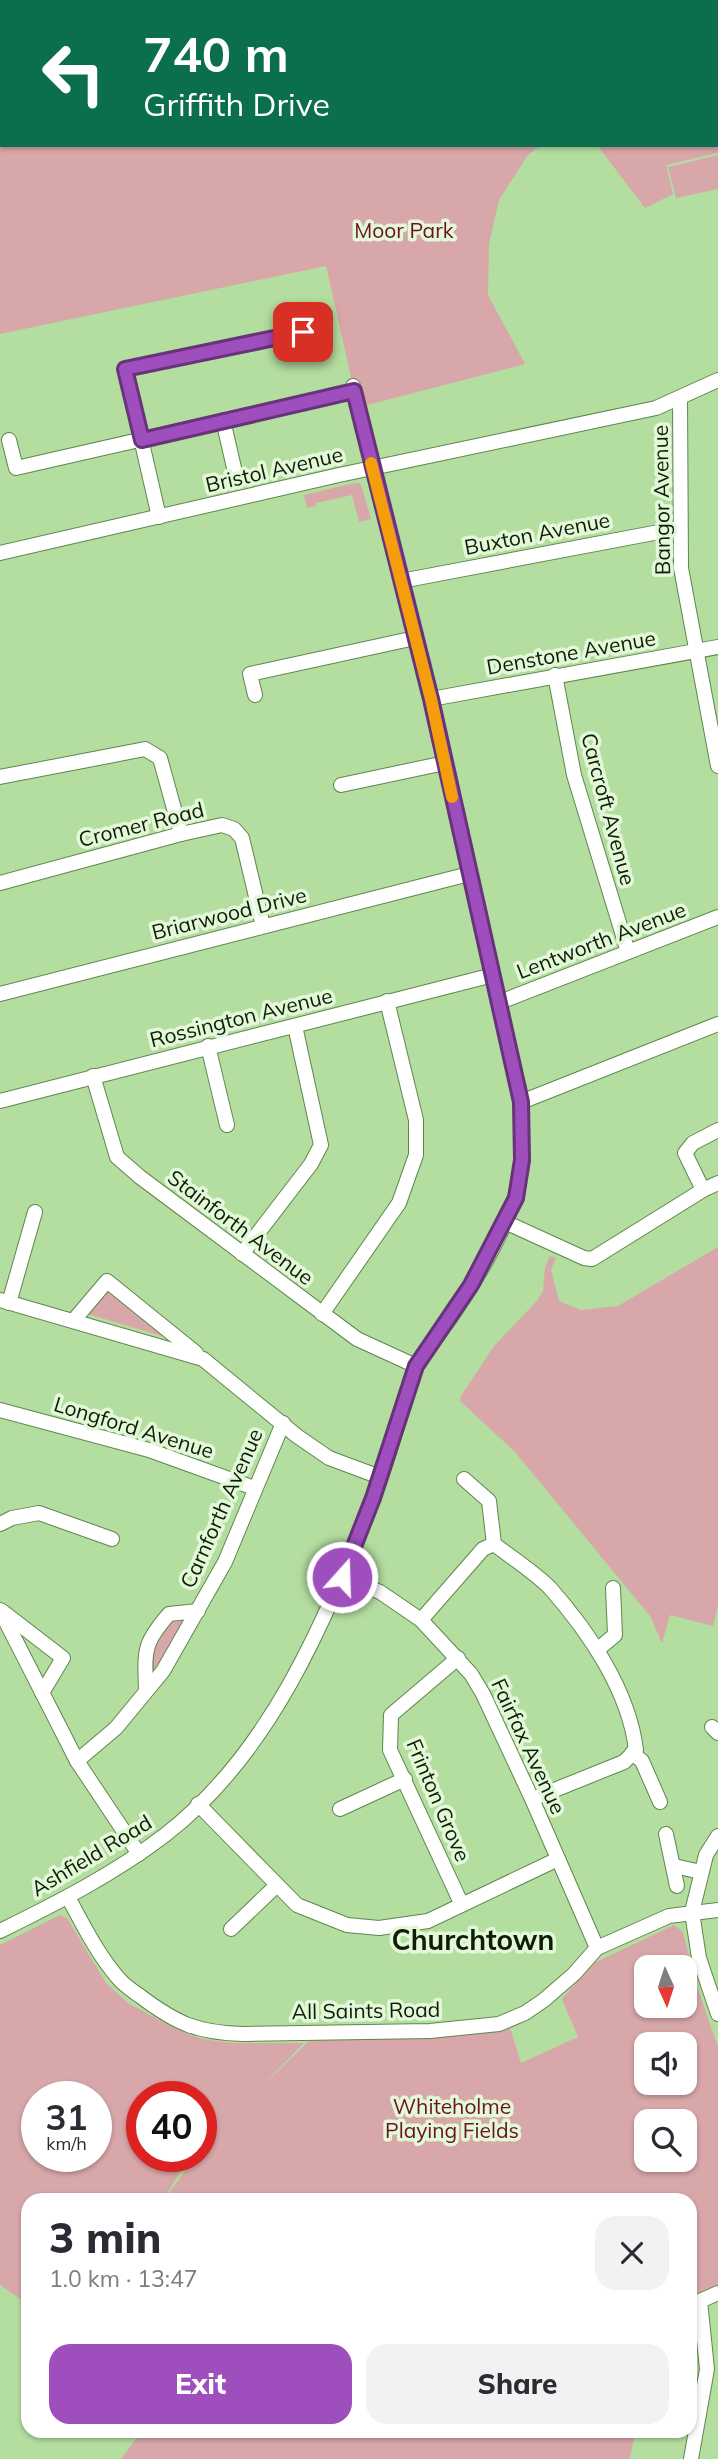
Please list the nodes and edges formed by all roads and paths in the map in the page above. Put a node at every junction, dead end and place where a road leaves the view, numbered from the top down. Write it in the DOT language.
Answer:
graph roads {
  1 [pos="303,332"];
  2 [pos="718,380"];
  3 [pos="680,398"];
  4 [pos="223,420"];
  5 [pos="9,440"];
  6 [pos="142,440"];
  7 [pos="372,468"];
  8 [pos="237,481"];
  9 [pos="159,517"];
  10 [pos="680,528"];
  11 [pos="0,553"];
  12 [pos="401,581"];
  13 [pos="415,638"];
  14 [pos="718,647"];
  15 [pos="695,651"];
  16 [pos="555,675"];
  17 [pos="255,695"];
  18 [pos="431,699"];
  19 [pos="445,763"];
  20 [pos="718,766"];
  21 [pos="0,777"];
  22 [pos="341,785"];
  23 [pos="181,834"];
  24 [pos="469,874"];
  25 [pos="0,883"];
  26 [pos="718,917"];
  27 [pos="263,926"];
  28 [pos="628,952"];
  29 [pos="493,975"];
  30 [pos="0,994"];
  31 [pos="387,1001"];
  32 [pos="500,1002"];
  33 [pos="718,1024"];
  34 [pos="295,1026"];
  35 [pos="208,1046"];
  36 [pos="93,1076"];
  37 [pos="0,1101"];
  38 [pos="521,1102"];
  39 [pos="221,1118"];
  40 [pos="718,1130"];
  41 [pos="718,1184"];
  42 [pos="703,1190"];
  43 [pos="35,1212"];
  44 [pos="505,1222"];
  45 [pos="242,1254"];
  46 [pos="5,1302"];
  47 [pos="322,1314"];
  48 [pos="74,1321"];
  49 [pos="203,1359"];
  50 [pos="416,1366"];
  51 [pos="0,1410"];
  52 [pos="283,1423"];
  53 [pos="380,1477"];
  54 [pos="464,1479"];
  55 [pos="254,1488"];
  56 [pos="0,1524"];
  57 [pos="111,1539"];
  58 [pos="494,1545"];
  59 [pos="342,1577"];
  60 [pos="613,1588"];
  61 [pos="0,1610"];
  62 [pos="198,1611"];
  63 [pos="421,1620"];
  64 [pos="597,1650"];
  65 [pos="458,1658"];
  66 [pos="146,1690"];
  67 [pos="42,1693"];
  68 [pos="632,1753"];
  69 [pos="77,1761"];
  70 [pos="405,1779"];
  71 [pos="662,1797"];
  72 [pos="532,1799"];
  73 [pos="198,1804"];
  74 [pos="340,1809"];
  75 [pos="666,1834"];
  76 [pos="718,1836"];
  77 [pos="139,1854"];
  78 [pos="558,1859"];
  79 [pos="674,1866"];
  80 [pos="701,1872"];
  81 [pos="276,1885"];
  82 [pos="677,1886"];
  83 [pos="68,1897"];
  84 [pos="461,1903"];
  85 [pos="718,1910"];
  86 [pos="692,1912"];
  87 [pos="231,1929"];
  88 [pos="0,1931"];
  89 [pos="597,1948"];
  90 [pos="718,2014"];
  91 [pos="718,2293"];
  92 [pos="697,2425"];
  93 [pos="695,2438"];
  94 [pos="691,2459"];
  1 -- 6 [label="street"];
  2 -- 3 [label="street, Bristol Avenue"];
  3 -- 7 [label="street, Bristol Avenue"];
  3 -- 10 [label="street, Bangor Avenue"];
  4 -- 6 [label="street"];
  4 -- 7 [label="street, Ashfield Road"];
  4 -- 8 [label="street"];
  5 -- 6 [label="street"];
  6 -- 9 [label="street"];
  7 -- 9 [label="street, Bristol Avenue"];
  7 -- 12 [label="street, Ashfield Road"];
  9 -- 11 [label="street, Bristol Avenue"];
  10 -- 12 [label="street, Buxton Avenue"];
  10 -- 15 [label="street, Bangor Avenue"];
  12 -- 13 [label="street, Ashfield Road"];
  13 -- 17 [label="street"];
  13 -- 18 [label="street, Ashfield Road"];
  14 -- 15 [label="street, Denstone Avenue"];
  15 -- 16 [label="street, Denstone Avenue"];
  15 -- 20 [label="street, Bangor Avenue"];
  16 -- 18 [label="street, Denstone Avenue"];
  16 -- 28 [label="street, Carcroft Avenue"];
  18 -- 19 [label="street, Ashfield Road"];
  19 -- 22 [label="street"];
  19 -- 24 [label="street, Ashfield Road"];
  21 -- 23 [label="street"];
  23 -- 25 [label="street, Cromer Road"];
  23 -- 27 [label="street, Cromer Road"];
  24 -- 27 [label="street, Briarwood Drive"];
  24 -- 29 [label="street, Ashfield Road"];
  26 -- 28 [label="street, Lentworth Avenue"];
  27 -- 30 [label="street, Briarwood Drive"];
  28 -- 32 [label="street, Lentworth Avenue"];
  29 -- 31 [label="street, Rossington Avenue"];
  29 -- 32 [label="street, Ashfield Road"];
  31 -- 34 [label="street, Rossington Avenue"];
  31 -- 47 [label="street"];
  32 -- 38 [label="street, Ashfield Road"];
  33 -- 38 [label="street"];
  34 -- 35 [label="street, Rossington Avenue"];
  34 -- 45 [label="street"];
  35 -- 36 [label="street, Rossington Avenue"];
  35 -- 39 [label="street"];
  36 -- 37 [label="street, Rossington Avenue"];
  36 -- 45 [label="street, Stainforth Avenue"];
  38 -- 44 [label="street, Ashfield Road"];
  40 -- 42 [label="street"];
  41 -- 42 [label="street"];
  42 -- 44 [label="street"];
  43 -- 46 [label="street"];
  44 -- 50 [label="street, Ashfield Road"];
  45 -- 47 [label="street, Stainforth Avenue"];
  46 -- 48 [label="street"];
  47 -- 50 [label="street, Stainforth Avenue"];
  48 -- 49 [label="street"];
  48 -- 49 [label="street"];
  49 -- 52 [label="street"];
  50 -- 53 [label="street, Ashfield Road"];
  51 -- 55 [label="street, Longford Avenue"];
  52 -- 53 [label="street"];
  52 -- 55 [label="street, Carnforth Avenue"];
  53 -- 59 [label="street, Ashfield Road"];
  54 -- 58 [label="street"];
  55 -- 62 [label="street, Carnforth Avenue"];
  56 -- 57 [label="street"];
  58 -- 63 [label="street"];
  58 -- 64 [label="street"];
  59 -- 63 [label="street, Fairfax Avenue"];
  59 -- 73 [label="street, Ashfield Road"];
  60 -- 64 [label="street"];
  61 -- 67 [label="street"];
  61 -- 67 [label="street"];
  62 -- 66 [label="street, Carnforth Avenue"];
  62 -- 66 [label="street, Carnforth Avenue"];
  63 -- 65 [label="street, Fairfax Avenue"];
  64 -- 68 [label="street"];
  65 -- 70 [label="street, Frinton Grove"];
  65 -- 72 [label="street, Fairfax Avenue"];
  66 -- 69 [label="street, Carnforth Avenue"];
  67 -- 69 [label="street"];
  68 -- 71 [label="street"];
  68 -- 72 [label="street"];
  69 -- 77 [label="street"];
  70 -- 74 [label="street"];
  70 -- 84 [label="street, Frinton Grove"];
  72 -- 78 [label="street, Fairfax Avenue"];
  73 -- 77 [label="street, Ashfield Road"];
  73 -- 81 [label="street"];
  75 -- 79 [label="street"];
  76 -- 80 [label="street"];
  77 -- 83 [label="street, Ashfield Road"];
  78 -- 84 [label="street"];
  78 -- 89 [label="street, Fairfax Avenue"];
  79 -- 80 [label="street"];
  79 -- 82 [label="street"];
  80 -- 86 [label="street"];
  81 -- 84 [label="street"];
  81 -- 87 [label="street"];
  83 -- 88 [label="street, Ashfield Road"];
  83 -- 89 [label="street, All Saints Road"];
  85 -- 86 [label="street, All Saints Road"];
  86 -- 89 [label="street, All Saints Road"];
  86 -- 90 [label="street"];
  91 -- 92 [label="street"];
  93 -- 94 [label="street"];
}
